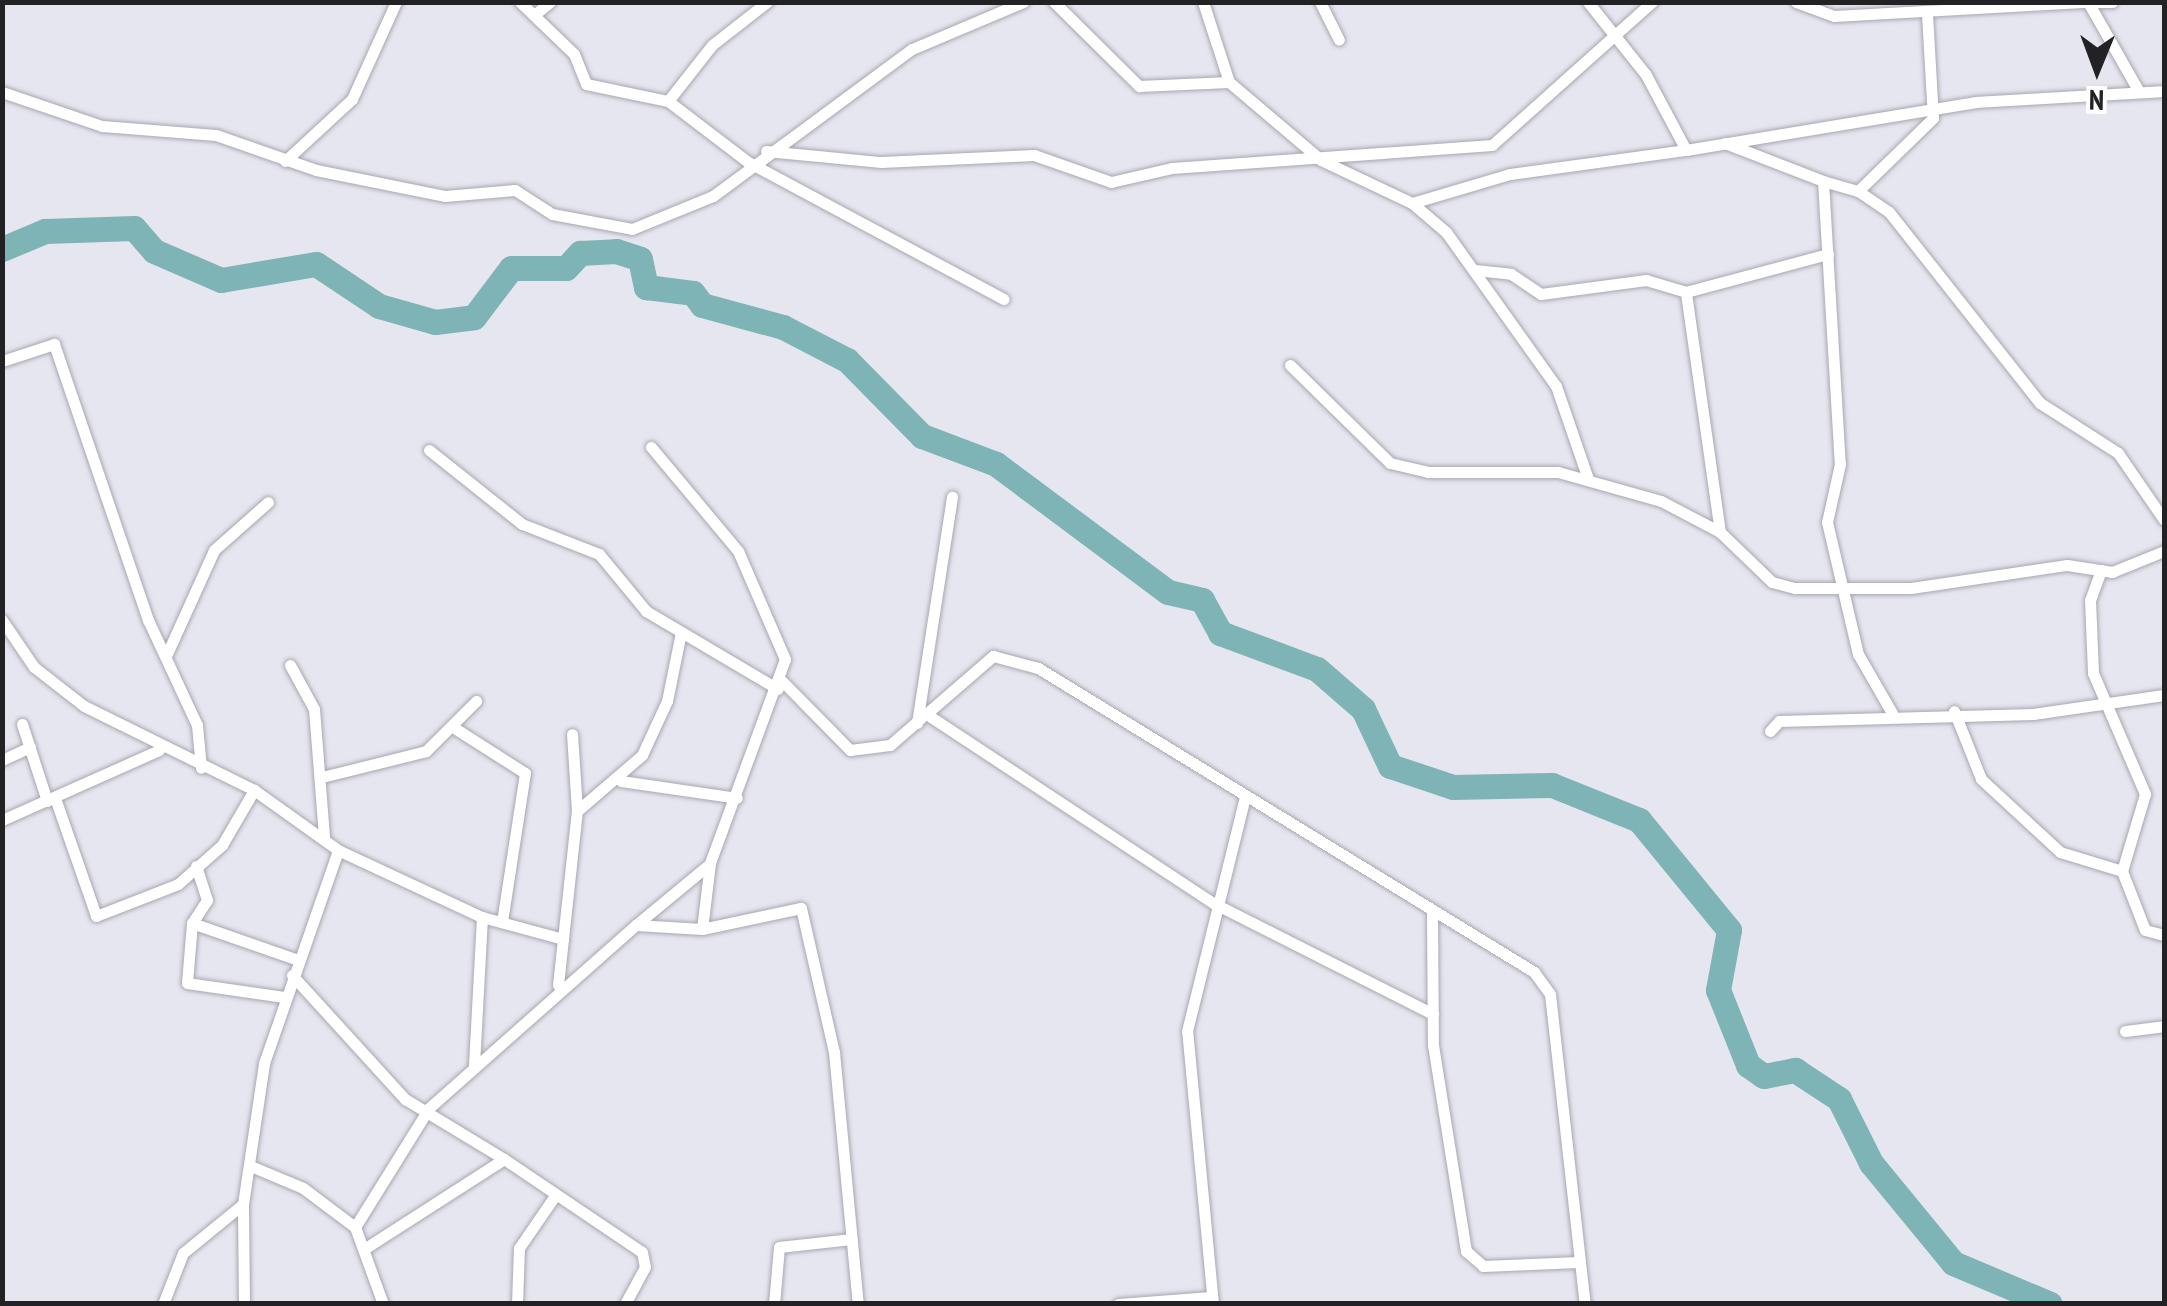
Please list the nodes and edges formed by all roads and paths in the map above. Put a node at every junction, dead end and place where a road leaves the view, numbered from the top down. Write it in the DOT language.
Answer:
graph roads {
  1 [pos="396,2"];
  2 [pos="520,2"];
  3 [pos="550,2"];
  4 [pos="767,2"];
  5 [pos="1023,2"];
  6 [pos="1054,2"];
  7 [pos="1203,2"];
  8 [pos="1320,2"];
  9 [pos="1588,2"];
  10 [pos="1652,2"];
  11 [pos="1796,2"];
  12 [pos="2089,2"];
  13 [pos="2112,2"];
  14 [pos="1935,9"];
  15 [pos="534,15"];
  16 [pos="1613,31"];
  17 [pos="1339,40"];
  18 [pos="1229,82"];
  19 [pos="2138,90"];
  20 [pos="2164,91"];
  21 [pos="2,92"];
  22 [pos="668,101"];
  23 [pos="1933,110"];
  24 [pos="1724,143"];
  25 [pos="1686,150"];
  26 [pos="766,151"];
  27 [pos="1322,160"];
  28 [pos="285,162"];
  29 [pos="748,162"];
  30 [pos="1823,181"];
  31 [pos="1858,192"];
  32 [pos="1412,202"];
  33 [pos="1828,254"];
  34 [pos="1475,270"];
  35 [pos="1686,292"];
  36 [pos="1004,299"];
  37 [pos="2,361"];
  38 [pos="1290,365"];
  39 [pos="651,447"];
  40 [pos="429,450"];
  41 [pos="1588,479"];
  42 [pos="952,497"];
  43 [pos="268,502"];
  44 [pos="2164,520"];
  45 [pos="1720,532"];
  46 [pos="2164,550"];
  47 [pos="2101,570"];
  48 [pos="1844,586"];
  49 [pos="2,620"];
  50 [pos="680,632"];
  51 [pos="166,656"];
  52 [pos="290,664"];
  53 [pos="780,685"];
  54 [pos="2164,694"];
  55 [pos="476,701"];
  56 [pos="2106,704"];
  57 [pos="1954,711"];
  58 [pos="1892,713"];
  59 [pos="921,718"];
  60 [pos="22,724"];
  61 [pos="456,729"];
  62 [pos="1770,731"];
  63 [pos="572,734"];
  64 [pos="30,746"];
  65 [pos="159,750"];
  66 [pos="2,760"];
  67 [pos="201,768"];
  68 [pos="326,776"];
  69 [pos="621,780"];
  70 [pos="254,790"];
  71 [pos="1245,796"];
  72 [pos="737,798"];
  73 [pos="51,800"];
  74 [pos="577,812"];
  75 [pos="2,820"];
  76 [pos="324,836"];
  77 [pos="338,850"];
  78 [pos="710,863"];
  79 [pos="196,866"];
  80 [pos="2122,871"];
  81 [pos="1213,902"];
  82 [pos="1432,911"];
  83 [pos="482,917"];
  84 [pos="502,922"];
  85 [pos="192,923"];
  86 [pos="636,925"];
  87 [pos="702,929"];
  88 [pos="2164,935"];
  89 [pos="564,939"];
  90 [pos="298,960"];
  91 [pos="292,975"];
  92 [pos="558,985"];
  93 [pos="284,997"];
  94 [pos="1433,1014"];
  95 [pos="2164,1026"];
  96 [pos="2125,1032"];
  97 [pos="474,1067"];
  98 [pos="429,1108"];
  99 [pos="504,1159"];
  100 [pos="253,1167"];
  101 [pos="554,1197"];
  102 [pos="242,1204"];
  103 [pos="355,1226"];
  104 [pos="852,1239"];
  105 [pos="367,1247"];
  106 [pos="1578,1262"];
  107 [pos="1212,1300"];
  108 [pos="163,1304"];
  109 [pos="244,1304"];
  110 [pos="384,1304"];
  111 [pos="518,1304"];
  112 [pos="625,1304"];
  113 [pos="774,1304"];
  114 [pos="858,1304"];
  115 [pos="1118,1304"];
  116 [pos="1586,1304"];
  1 -- 28 [label="street"];
  2 -- 15 [label="street"];
  3 -- 15 [label="street"];
  4 -- 22 [label="street"];
  5 -- 26 [label="street"];
  6 -- 18 [label="street"];
  7 -- 18 [label="street"];
  8 -- 17 [label="street"];
  9 -- 16 [label="street"];
  10 -- 16 [label="street"];
  11 -- 14 [label="street"];
  12 -- 13 [label="street"];
  12 -- 14 [label="street"];
  12 -- 19 [label="street"];
  14 -- 23 [label="street"];
  15 -- 22 [label="street"];
  16 -- 25 [label="street"];
  16 -- 27 [label="street"];
  18 -- 27 [label="street"];
  19 -- 20 [label="street"];
  19 -- 23 [label="street"];
  21 -- 28 [label="street"];
  22 -- 29 [label="street"];
  23 -- 24 [label="street"];
  23 -- 31 [label="street"];
  24 -- 25 [label="street"];
  24 -- 30 [label="street"];
  25 -- 32 [label="street"];
  26 -- 27 [label="street"];
  26 -- 29 [label="street"];
  27 -- 32 [label="street"];
  28 -- 29 [label="street"];
  29 -- 36 [label="street"];
  30 -- 31 [label="street"];
  30 -- 33 [label="street"];
  31 -- 44 [label="street"];
  32 -- 34 [label="street"];
  33 -- 35 [label="street"];
  33 -- 48 [label="street"];
  34 -- 35 [label="street"];
  34 -- 41 [label="street"];
  35 -- 45 [label="street"];
  37 -- 51 [label="street"];
  38 -- 41 [label="street"];
  39 -- 53 [label="street"];
  40 -- 50 [label="street"];
  41 -- 45 [label="street"];
  42 -- 59 [label="street"];
  43 -- 51 [label="street"];
  45 -- 48 [label="street"];
  46 -- 47 [label="street"];
  47 -- 48 [label="street"];
  47 -- 56 [label="street"];
  48 -- 58 [label="street"];
  49 -- 65 [label="street"];
  50 -- 53 [label="street"];
  50 -- 69 [label="street"];
  51 -- 67 [label="street"];
  52 -- 68 [label="street"];
  53 -- 59 [label="street"];
  53 -- 72 [label="street"];
  54 -- 56 [label="street"];
  55 -- 61 [label="street"];
  56 -- 57 [label="street"];
  56 -- 80 [label="street"];
  57 -- 58 [label="street"];
  57 -- 80 [label="street"];
  58 -- 62 [label="street"];
  59 -- 71 [label="street"];
  59 -- 81 [label="street"];
  60 -- 64 [label="street"];
  61 -- 68 [label="street"];
  61 -- 84 [label="street"];
  63 -- 74 [label="street"];
  64 -- 66 [label="street"];
  64 -- 73 [label="street"];
  65 -- 67 [label="street"];
  65 -- 73 [label="street"];
  67 -- 70 [label="street"];
  68 -- 76 [label="street"];
  69 -- 72 [label="street"];
  69 -- 74 [label="street"];
  70 -- 76 [label="street"];
  70 -- 79 [label="street"];
  71 -- 81 [label="street"];
  71 -- 82 [label="street"];
  72 -- 78 [label="street"];
  73 -- 75 [label="street"];
  73 -- 79 [label="street"];
  74 -- 89 [label="street"];
  76 -- 77 [label="street"];
  77 -- 83 [label="street"];
  77 -- 90 [label="street"];
  78 -- 86 [label="street"];
  78 -- 87 [label="street"];
  79 -- 85 [label="street"];
  80 -- 88 [label="street"];
  81 -- 94 [label="street"];
  81 -- 107 [label="street"];
  82 -- 94 [label="street"];
  82 -- 106 [label="street"];
  83 -- 84 [label="street"];
  83 -- 97 [label="street"];
  84 -- 89 [label="street"];
  85 -- 90 [label="street"];
  85 -- 93 [label="street"];
  86 -- 87 [label="street"];
  86 -- 92 [label="street"];
  87 -- 104 [label="street"];
  89 -- 92 [label="street"];
  90 -- 91 [label="street"];
  91 -- 93 [label="street"];
  91 -- 98 [label="street"];
  92 -- 97 [label="street"];
  93 -- 100 [label="street"];
  94 -- 106 [label="street"];
  95 -- 96 [label="street"];
  97 -- 98 [label="street"];
  98 -- 99 [label="street"];
  98 -- 103 [label="street"];
  99 -- 101 [label="street"];
  99 -- 105 [label="street"];
  100 -- 102 [label="street"];
  100 -- 103 [label="street"];
  101 -- 111 [label="street"];
  101 -- 112 [label="street"];
  102 -- 108 [label="street"];
  102 -- 109 [label="street"];
  103 -- 105 [label="street"];
  104 -- 113 [label="street"];
  104 -- 114 [label="street"];
  105 -- 110 [label="street"];
  106 -- 116 [label="street"];
  107 -- 115 [label="street"];
}
